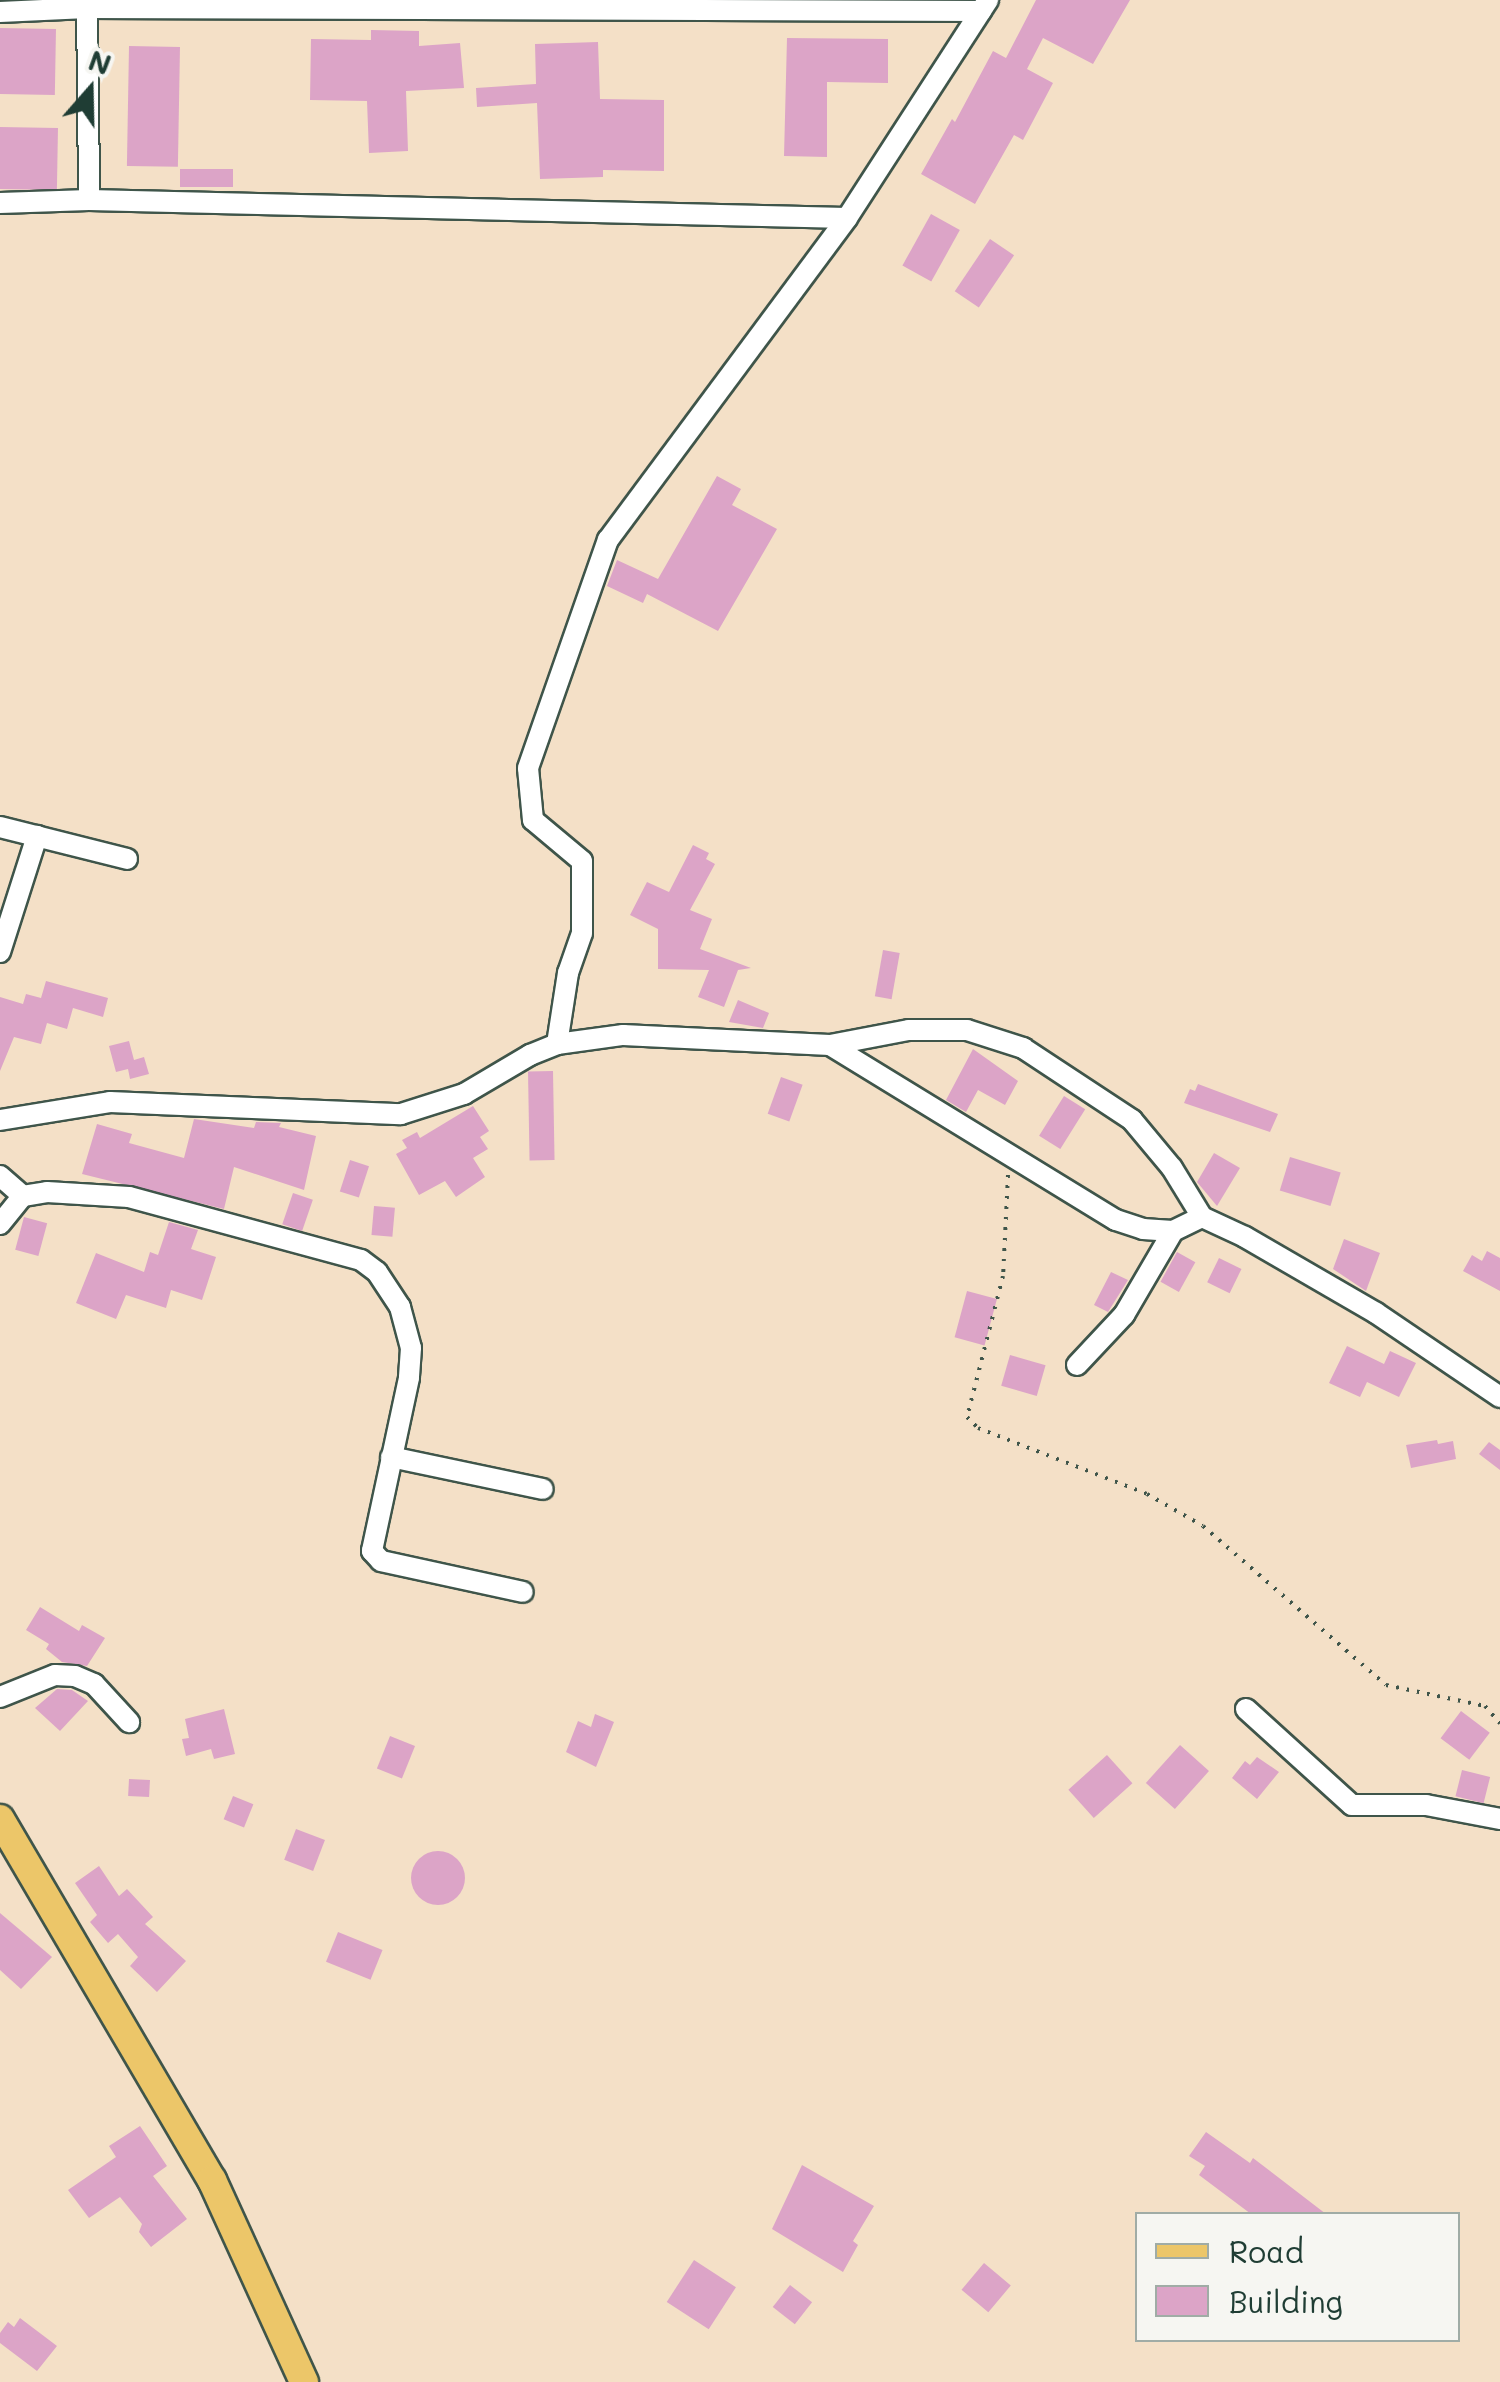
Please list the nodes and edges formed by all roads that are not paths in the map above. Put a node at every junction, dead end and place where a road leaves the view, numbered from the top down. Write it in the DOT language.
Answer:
graph roads {
  1 [pos="87,4"];
  2 [pos="985,6"];
  3 [pos="0,12"];
  4 [pos="89,200"];
  5 [pos="0,203"];
  6 [pos="846,218"];
  7 [pos="0,827"];
  8 [pos="37,836"];
  9 [pos="127,858"];
  10 [pos="0,952"];
  11 [pos="557,1044"];
  12 [pos="830,1046"];
  13 [pos="0,1120"];
  14 [pos="0,1176"];
  15 [pos="23,1196"];
  16 [pos="1202,1216"];
  17 [pos="0,1224"];
  18 [pos="1173,1230"];
  19 [pos="1077,1366"];
  20 [pos="1500,1397"];
  21 [pos="391,1457"];
  22 [pos="543,1490"];
  23 [pos="523,1592"];
  24 [pos="0,1698"];
  25 [pos="1246,1709"];
  26 [pos="130,1722"];
  27 [pos="0,1819"];
  28 [pos="1500,1819"];
  29 [pos="304,2382"];
  1 -- 2 [label="street"];
  1 -- 3 [label="street"];
  1 -- 4 [label="street"];
  2 -- 6 [label="street"];
  4 -- 5 [label="street"];
  4 -- 6 [label="street"];
  6 -- 11 [label="street"];
  7 -- 8 [label="street"];
  8 -- 9 [label="street"];
  8 -- 10 [label="street"];
  11 -- 12 [label="street"];
  11 -- 13 [label="street"];
  12 -- 16 [label="street"];
  12 -- 18 [label="street"];
  14 -- 15 [label="street"];
  15 -- 17 [label="street"];
  15 -- 21 [label="street"];
  16 -- 18 [label="street"];
  16 -- 20 [label="street"];
  18 -- 19 [label="street"];
  21 -- 22 [label="street"];
  21 -- 23 [label="street"];
  24 -- 26 [label="street"];
  25 -- 28 [label="street"];
  27 -- 29 [label="main road"];
}
